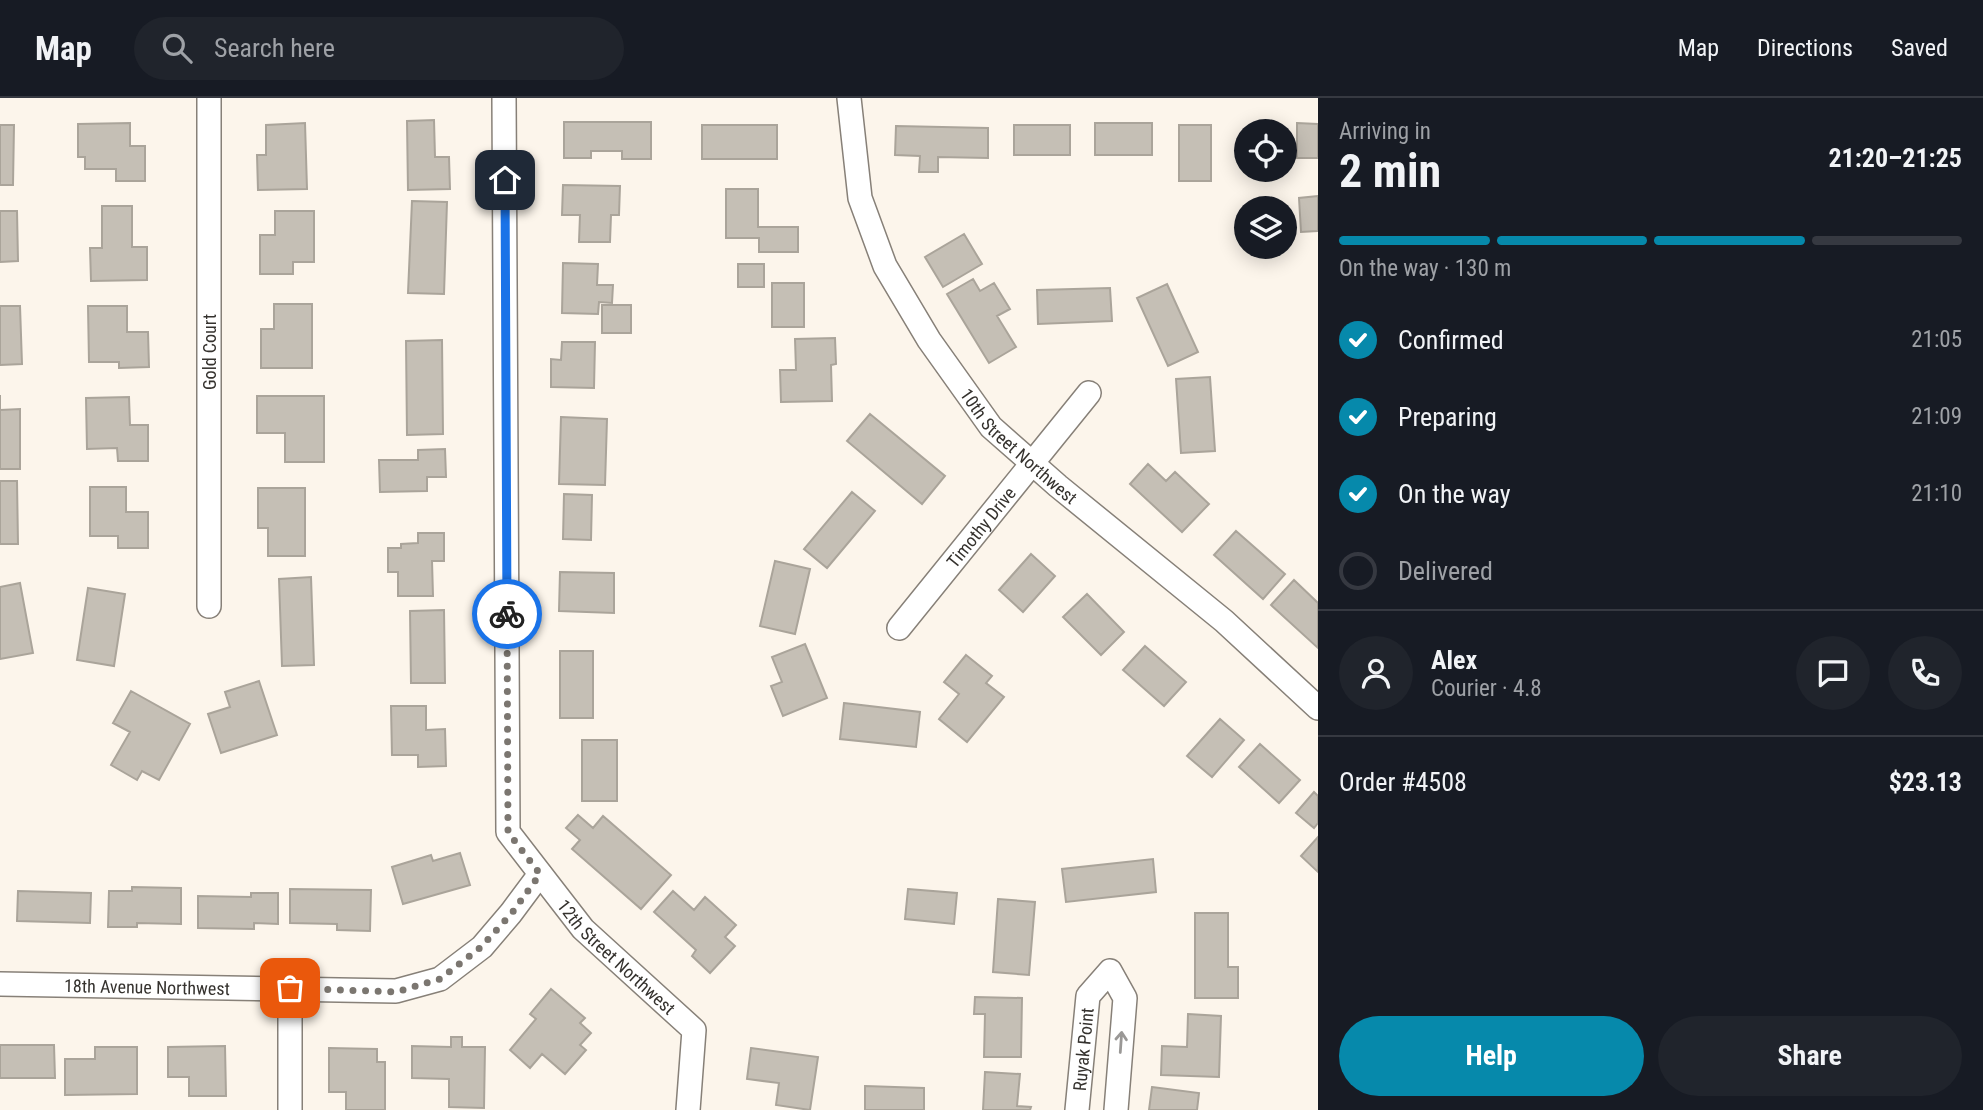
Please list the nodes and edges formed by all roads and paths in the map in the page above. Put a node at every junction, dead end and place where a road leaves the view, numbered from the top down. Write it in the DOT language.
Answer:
graph roads {
  1 [pos="209,98"];
  2 [pos="504,98"];
  3 [pos="849,98"];
  4 [pos="1089,393"];
  5 [pos="1032,463"];
  6 [pos="209,607"];
  7 [pos="899,628"];
  8 [pos="1318,708"];
  9 [pos="540,874"];
  10 [pos="0,984"];
  11 [pos="290,988"];
  12 [pos="290,1110"];
  13 [pos="688,1110"];
  14 [pos="1077,1110"];
  15 [pos="1116,1110"];
  1 -- 6 [label="street, Gold Court"];
  2 -- 9 [label="street, 12th Street Northwest"];
  3 -- 5 [label="street, 10th Street Northwest"];
  4 -- 5 [label="street, Timothy Drive"];
  5 -- 7 [label="street, Timothy Drive"];
  5 -- 8 [label="street, 10th Street Northwest"];
  9 -- 11 [label="street, 18th Avenue Northwest"];
  9 -- 13 [label="street, 12th Street Northwest"];
  10 -- 11 [label="street, 18th Avenue Northwest"];
  11 -- 12 [label="street"];
  15 -- 14 [label="street, Ruyak Point, one-way"];
}
